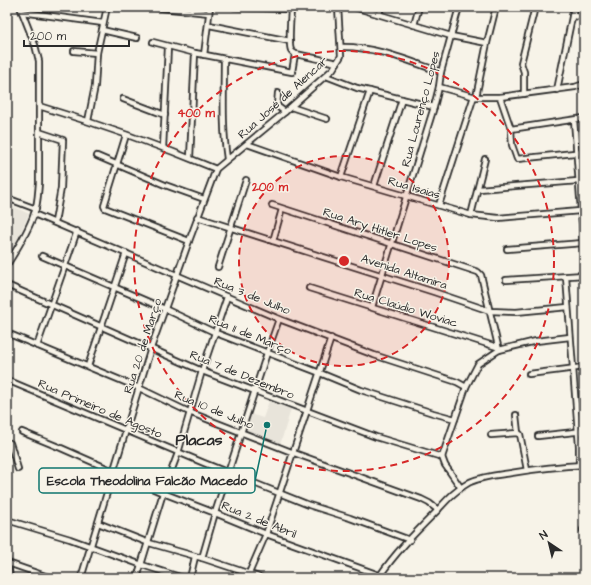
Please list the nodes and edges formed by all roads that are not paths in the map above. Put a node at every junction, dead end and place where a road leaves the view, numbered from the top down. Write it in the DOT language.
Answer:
graph roads {
  1 [pos="107,7"];
  2 [pos="152,7"];
  3 [pos="210,7"];
  4 [pos="235,7"];
  5 [pos="338,7"];
  6 [pos="355,7"];
  7 [pos="381,7"];
  8 [pos="419,7"];
  9 [pos="459,7"];
  10 [pos="496,7"];
  11 [pos="535,7"];
  12 [pos="574,7"];
  13 [pos="292,8"];
  14 [pos="21,9"];
  15 [pos="210,13"];
  16 [pos="379,14"];
  17 [pos="572,16"];
  18 [pos="584,17"];
  19 [pos="103,23"];
  20 [pos="209,25"];
  21 [pos="414,25"];
  22 [pos="102,30"];
  23 [pos="451,36"];
  24 [pos="137,38"];
  25 [pos="290,40"];
  26 [pos="153,42"];
  27 [pos="487,44"];
  28 [pos="341,46"];
  29 [pos="168,47"];
  30 [pos="74,51"];
  31 [pos="97,53"];
  32 [pos="195,53"];
  33 [pos="295,54"];
  34 [pos="204,55"];
  35 [pos="224,59"];
  36 [pos="337,63"];
  37 [pos="441,72"];
  38 [pos="326,76"];
  39 [pos="584,84"];
  40 [pos="439,87"];
  41 [pos="557,90"];
  42 [pos="370,91"];
  43 [pos="278,93"];
  44 [pos="524,94"];
  45 [pos="475,96"];
  46 [pos="500,97"];
  47 [pos="123,99"];
  48 [pos="402,99"];
  49 [pos="39,106"];
  50 [pos="291,107"];
  51 [pos="434,107"];
  52 [pos="285,112"];
  53 [pos="165,115"];
  54 [pos="584,118"];
  55 [pos="327,119"];
  56 [pos="574,120"];
  57 [pos="88,121"];
  58 [pos="512,129"];
  59 [pos="39,132"];
  60 [pos="126,135"];
  61 [pos="247,144"];
  62 [pos="163,148"];
  63 [pos="584,152"];
  64 [pos="577,154"];
  65 [pos="97,156"];
  66 [pos="190,158"];
  67 [pos="228,159"];
  68 [pos="485,159"];
  69 [pos="116,165"];
  70 [pos="577,168"];
  71 [pos="216,169"];
  72 [pos="341,177"];
  73 [pos="584,177"];
  74 [pos="246,180"];
  75 [pos="578,180"];
  76 [pos="374,186"];
  77 [pos="478,189"];
  78 [pos="407,196"];
  79 [pos="7,198"];
  80 [pos="204,198"];
  81 [pos="272,205"];
  82 [pos="439,205"];
  83 [pos="282,209"];
  84 [pos="580,211"];
  85 [pos="35,212"];
  86 [pos="471,215"];
  87 [pos="197,217"];
  88 [pos="55,222"];
  89 [pos="231,228"];
  90 [pos="76,231"];
  91 [pos="583,239"];
  92 [pos="189,241"];
  93 [pos="273,241"];
  94 [pos="392,244"];
  95 [pos="508,249"];
  96 [pos="126,253"];
  97 [pos="42,256"];
  98 [pos="584,264"];
  99 [pos="7,265"];
  100 [pos="64,267"];
  101 [pos="218,267"];
  102 [pos="381,275"];
  103 [pos="584,275"];
  104 [pos="177,276"];
  105 [pos="566,277"];
  106 [pos="506,280"];
  107 [pos="7,284"];
  108 [pos="115,288"];
  109 [pos="309,288"];
  110 [pos="227,297"];
  111 [pos="51,304"];
  112 [pos="372,307"];
  113 [pos="568,307"];
  114 [pos="165,309"];
  115 [pos="490,311"];
  116 [pos="279,319"];
  117 [pos="101,327"];
  118 [pos="7,333"];
  119 [pos="216,333"];
  120 [pos="570,337"];
  121 [pos="331,338"];
  122 [pos="37,346"];
  123 [pos="152,348"];
  124 [pos="498,349"];
  125 [pos="266,353"];
  126 [pos="88,366"];
  127 [pos="584,367"];
  128 [pos="573,368"];
  129 [pos="202,371"];
  130 [pos="320,373"];
  131 [pos="530,374"];
  132 [pos="7,380"];
  133 [pos="466,387"];
  134 [pos="139,389"];
  135 [pos="255,391"];
  136 [pos="306,411"];
  137 [pos="189,412"];
  138 [pos="516,415"];
  139 [pos="455,419"];
  140 [pos="126,431"];
  141 [pos="241,431"];
  142 [pos="578,431"];
  143 [pos="584,431"];
  144 [pos="22,432"];
  145 [pos="518,433"];
  146 [pos="491,435"];
  147 [pos="538,436"];
  148 [pos="7,442"];
  149 [pos="178,453"];
  150 [pos="294,453"];
  151 [pos="442,457"];
  152 [pos="582,465"];
  153 [pos="18,469"];
  154 [pos="527,470"];
  155 [pos="113,472"];
  156 [pos="228,473"];
  157 [pos="461,488"];
  158 [pos="163,493"];
  159 [pos="280,493"];
  160 [pos="438,510"];
  161 [pos="215,513"];
  162 [pos="7,520"];
  163 [pos="98,523"];
  164 [pos="266,534"];
  165 [pos="410,540"];
  166 [pos="149,543"];
  167 [pos="90,546"];
  168 [pos="195,557"];
  169 [pos="202,558"];
  170 [pos="8,561"];
  171 [pos="142,565"];
  172 [pos="248,576"];
  173 [pos="379,577"];
  174 [pos="10,578"];
  175 [pos="51,578"];
  176 [pos="81,578"];
  177 [pos="137,578"];
  178 [pos="183,578"];
  179 [pos="190,578"];
  180 [pos="262,578"];
  1 -- 19 [label="street"];
  2 -- 15 [label="street"];
  3 -- 15 [label="street"];
  4 -- 13 [label="street"];
  5 -- 28 [label="street, Rua José de Alencar"];
  6 -- 16 [label="street"];
  7 -- 16 [label="street"];
  8 -- 21 [label="street"];
  9 -- 23 [label="street, Rua Lourenço Lopes"];
  10 -- 27 [label="street"];
  11 -- 44 [label="street"];
  12 -- 17 [label="street"];
  13 -- 25 [label="street"];
  14 -- 19 [label="street"];
  14 -- 49 [label="street"];
  15 -- 20 [label="street"];
  16 -- 21 [label="street"];
  17 -- 18 [label="street"];
  17 -- 41 [label="street"];
  19 -- 22 [label="street"];
  20 -- 25 [label="street"];
  20 -- 34 [label="street"];
  21 -- 23 [label="street"];
  22 -- 24 [label="street"];
  22 -- 31 [label="street"];
  23 -- 27 [label="street"];
  23 -- 37 [label="street, Rua Lourenço Lopes"];
  25 -- 33 [label="street"];
  26 -- 29 [label="street"];
  27 -- 45 [label="street"];
  28 -- 36 [label="street, Rua José de Alencar"];
  28 -- 37 [label="street"];
  29 -- 32 [label="street"];
  29 -- 53 [label="street"];
  30 -- 31 [label="street"];
  31 -- 57 [label="street"];
  32 -- 34 [label="street"];
  32 -- 66 [label="street"];
  33 -- 35 [label="street"];
  33 -- 36 [label="street"];
  34 -- 35 [label="street"];
  35 -- 67 [label="street"];
  36 -- 38 [label="street, Rua José de Alencar"];
  37 -- 40 [label="street, Rua Lourenço Lopes"];
  38 -- 42 [label="street"];
  38 -- 50 [label="street, Rua José de Alencar"];
  39 -- 41 [label="street"];
  40 -- 45 [label="street"];
  40 -- 51 [label="street, Rua Lourenço Lopes"];
  41 -- 44 [label="street"];
  42 -- 48 [label="street"];
  42 -- 72 [label="street"];
  43 -- 52 [label="street"];
  44 -- 46 [label="street"];
  45 -- 46 [label="street"];
  45 -- 82 [label="street"];
  46 -- 58 [label="street"];
  47 -- 53 [label="street"];
  48 -- 51 [label="street"];
  48 -- 76 [label="street"];
  49 -- 57 [label="street"];
  49 -- 59 [label="street"];
  50 -- 52 [label="street, Rua José de Alencar"];
  50 -- 55 [label="street"];
  51 -- 78 [label="street, Rua Lourenço Lopes"];
  52 -- 61 [label="street, Rua José de Alencar"];
  53 -- 62 [label="street"];
  54 -- 56 [label="street"];
  56 -- 58 [label="street"];
  56 -- 64 [label="street"];
  57 -- 60 [label="street"];
  58 -- 64 [label="street"];
  59 -- 85 [label="street"];
  59 -- 88 [label="street"];
  60 -- 62 [label="street"];
  60 -- 69 [label="street"];
  61 -- 67 [label="street, Rua José de Alencar"];
  61 -- 72 [label="street, Rua Isaias"];
  62 -- 66 [label="street"];
  63 -- 64 [label="street"];
  64 -- 70 [label="street"];
  65 -- 69 [label="street"];
  66 -- 71 [label="street"];
  67 -- 71 [label="street, Rua José de Alencar"];
  68 -- 77 [label="street"];
  69 -- 80 [label="street"];
  69 -- 92 [label="street"];
  70 -- 73 [label="street"];
  70 -- 75 [label="street"];
  71 -- 80 [label="street, Rua 20 de Março"];
  72 -- 76 [label="street, Rua Isaias"];
  74 -- 89 [label="street"];
  75 -- 77 [label="street"];
  75 -- 84 [label="street"];
  76 -- 78 [label="street, Rua Isaias"];
  77 -- 86 [label="street"];
  78 -- 82 [label="street, Rua Isaias"];
  78 -- 94 [label="street, Rua Lourenço Lopes"];
  79 -- 85 [label="street, Rua 3 de Julho"];
  80 -- 87 [label="street, Rua 20 de Março"];
  81 -- 83 [label="street, Rua Ary Hitler Lopes"];
  82 -- 86 [label="street, Rua Isaias"];
  83 -- 93 [label="street"];
  83 -- 94 [label="street, Rua Ary Hitler Lopes"];
  84 -- 86 [label="street, Rua Isaias"];
  84 -- 91 [label="street"];
  85 -- 88 [label="street, Rua 3 de Julho"];
  85 -- 99 [label="street"];
  87 -- 89 [label="street, Avenida Altamira"];
  87 -- 92 [label="street, Rua 20 de Março"];
  88 -- 90 [label="street, Rua 3 de Julho"];
  89 -- 93 [label="street, Avenida Altamira"];
  89 -- 101 [label="street"];
  90 -- 96 [label="street, Rua 3 de Julho"];
  90 -- 100 [label="street"];
  91 -- 95 [label="street"];
  91 -- 98 [label="street"];
  92 -- 104 [label="street, Rua 20 de Março"];
  93 -- 102 [label="street, Avenida Altamira"];
  94 -- 102 [label="street, Rua Lourenço Lopes"];
  94 -- 115 [label="street, Rua Ary Hitler Lopes"];
  96 -- 104 [label="street, Rua 3 de Julho"];
  96 -- 108 [label="street"];
  97 -- 100 [label="street, Rua 11 de Março"];
  100 -- 108 [label="street, Rua 11 de Março"];
  100 -- 111 [label="street"];
  102 -- 112 [label="street, Rua Lourenço Lopes"];
  102 -- 115 [label="street, Avenida Altamira"];
  103 -- 105 [label="street"];
  104 -- 110 [label="street, Rua 3 de Julho"];
  104 -- 114 [label="street, Rua 20 de Março"];
  105 -- 106 [label="street"];
  105 -- 113 [label="street"];
  107 -- 111 [label="street, Rua 7 de Dezembro"];
  108 -- 114 [label="street, Rua 11 de Março"];
  108 -- 117 [label="street"];
  109 -- 112 [label="street, Rua Claúdio Woviac"];
  110 -- 116 [label="street, Rua 3 de Julho"];
  110 -- 119 [label="street"];
  111 -- 117 [label="street, Rua 7 de Dezembro"];
  111 -- 122 [label="street"];
  112 -- 124 [label="street, Rua Claúdio Woviac"];
  113 -- 115 [label="street, Avenida Altamira"];
  113 -- 120 [label="street"];
  114 -- 119 [label="street, Rua 11 de Março"];
  114 -- 123 [label="street, Rua 20 de Março"];
  115 -- 124 [label="street"];
  116 -- 121 [label="street, Rua 3 de Julho"];
  116 -- 125 [label="street"];
  117 -- 123 [label="street, Rua 7 de Dezembro"];
  117 -- 126 [label="street"];
  118 -- 122 [label="street, Rua 10 de Julho"];
  119 -- 125 [label="street, Rua 11 de Março"];
  119 -- 129 [label="street"];
  120 -- 124 [label="street"];
  120 -- 128 [label="street"];
  121 -- 130 [label="street"];
  121 -- 133 [label="street, Rua 3 de Julho"];
  122 -- 126 [label="street, Rua 10 de Julho"];
  123 -- 129 [label="street, Rua 7 de Dezembro"];
  123 -- 134 [label="street, Rua 20 de Março"];
  124 -- 133 [label="street"];
  125 -- 130 [label="street, Rua 11 de Março"];
  125 -- 135 [label="street"];
  126 -- 134 [label="street, Rua 10 de Julho"];
  127 -- 128 [label="street"];
  128 -- 131 [label="street"];
  128 -- 142 [label="street"];
  129 -- 135 [label="street, Rua 7 de Dezembro"];
  129 -- 137 [label="street"];
  130 -- 136 [label="street"];
  130 -- 139 [label="street, Rua 11 de Março"];
  132 -- 140 [label="street, Rua Primeiro de Agosto"];
  133 -- 139 [label="street"];
  134 -- 137 [label="street, Rua 10 de Julho"];
  134 -- 140 [label="street, Rua 20 de Março"];
  135 -- 136 [label="street, Rua 7 de Dezembro"];
  135 -- 141 [label="street"];
  136 -- 150 [label="street"];
  136 -- 151 [label="street, Rua 7 de Dezembro"];
  137 -- 141 [label="street, Rua 10 de Julho"];
  137 -- 149 [label="street"];
  138 -- 145 [label="street"];
  139 -- 151 [label="street"];
  140 -- 149 [label="street, Rua Primeiro de Agosto"];
  140 -- 155 [label="street, Rua 20 de Março"];
  141 -- 150 [label="street, Rua 10 de Julho"];
  141 -- 156 [label="street"];
  142 -- 143 [label="street"];
  142 -- 147 [label="street"];
  142 -- 152 [label="street"];
  144 -- 155 [label="street, Rua 2 de Abril"];
  145 -- 146 [label="street"];
  145 -- 154 [label="street"];
  148 -- 153 [label="street"];
  149 -- 156 [label="street, Rua Primeiro de Agosto"];
  149 -- 158 [label="street"];
  150 -- 159 [label="street"];
  150 -- 160 [label="street, Rua 10 de Julho"];
  151 -- 157 [label="street"];
  152 -- 154 [label="street"];
  154 -- 157 [label="street"];
  155 -- 158 [label="street, Rua 2 de Abril"];
  155 -- 163 [label="street, Rua 20 de Março"];
  156 -- 159 [label="street, Rua Primeiro de Agosto"];
  156 -- 161 [label="street"];
  157 -- 160 [label="street"];
  158 -- 161 [label="street, Rua 2 de Abril"];
  158 -- 166 [label="street"];
  159 -- 164 [label="street"];
  159 -- 165 [label="street, Rua Primeiro de Agosto"];
  160 -- 165 [label="street"];
  161 -- 164 [label="street, Rua 2 de Abril"];
  161 -- 169 [label="street"];
  162 -- 167 [label="street"];
  163 -- 166 [label="street"];
  163 -- 167 [label="street, Rua 20 de Março"];
  164 -- 172 [label="street"];
  164 -- 173 [label="street, Rua 2 de Abril"];
  165 -- 173 [label="street"];
  166 -- 168 [label="street"];
  166 -- 171 [label="street"];
  167 -- 171 [label="street"];
  167 -- 176 [label="street, Rua 20 de Março"];
  168 -- 169 [label="street"];
  168 -- 179 [label="street"];
  169 -- 172 [label="street"];
  170 -- 174 [label="street"];
  170 -- 175 [label="street"];
  171 -- 177 [label="street"];
  171 -- 178 [label="street"];
  172 -- 180 [label="street"];
}
